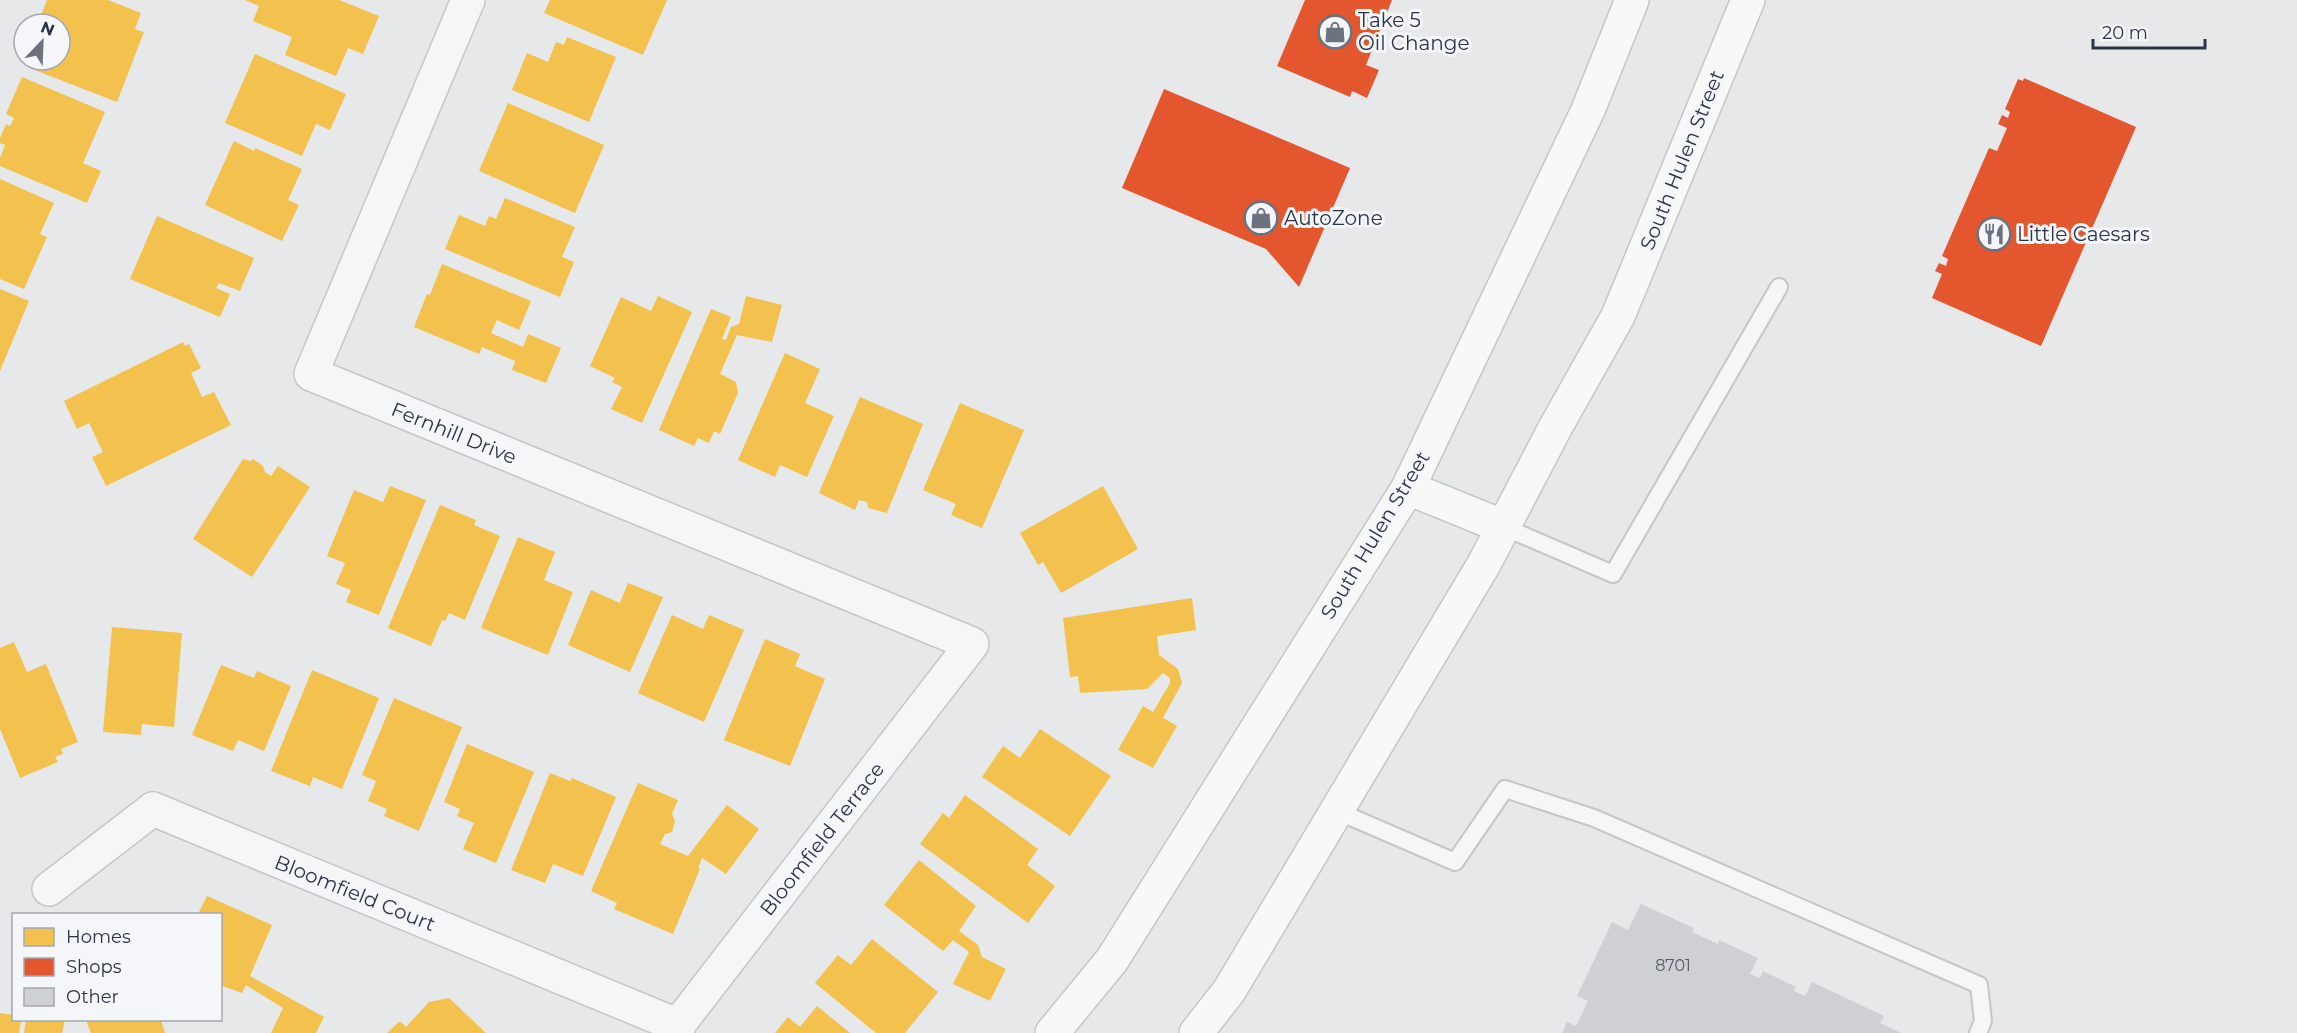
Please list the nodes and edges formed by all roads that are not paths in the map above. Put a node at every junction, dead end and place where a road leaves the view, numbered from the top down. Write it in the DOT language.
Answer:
graph roads {
  1 [pos="468,0"];
  2 [pos="1632,0"];
  3 [pos="1748,0"];
  4 [pos="1779,287"];
  5 [pos="1408,488"];
  6 [pos="1504,527"];
  7 [pos="972,644"];
  8 [pos="1337,810"];
  9 [pos="49,889"];
  10 [pos="676,1030"];
  11 [pos="1052,1033"];
  12 [pos="1196,1033"];
  13 [pos="1978,1033"];
  1 -- 7 [label="street, Fernhill Drive"];
  2 -- 5 [label="main road, South Hulen Street"];
  3 -- 6 [label="main road, South Hulen Street"];
  4 -- 6 [label="lane"];
  5 -- 6 [label="main road"];
  5 -- 11 [label="main road, South Hulen Street"];
  6 -- 8 [label="main road, South Hulen Street"];
  7 -- 10 [label="street, Bloomfield Terrace"];
  8 -- 12 [label="main road, South Hulen Street"];
  8 -- 13 [label="lane"];
  9 -- 10 [label="street, Bloomfield Court"];
}
